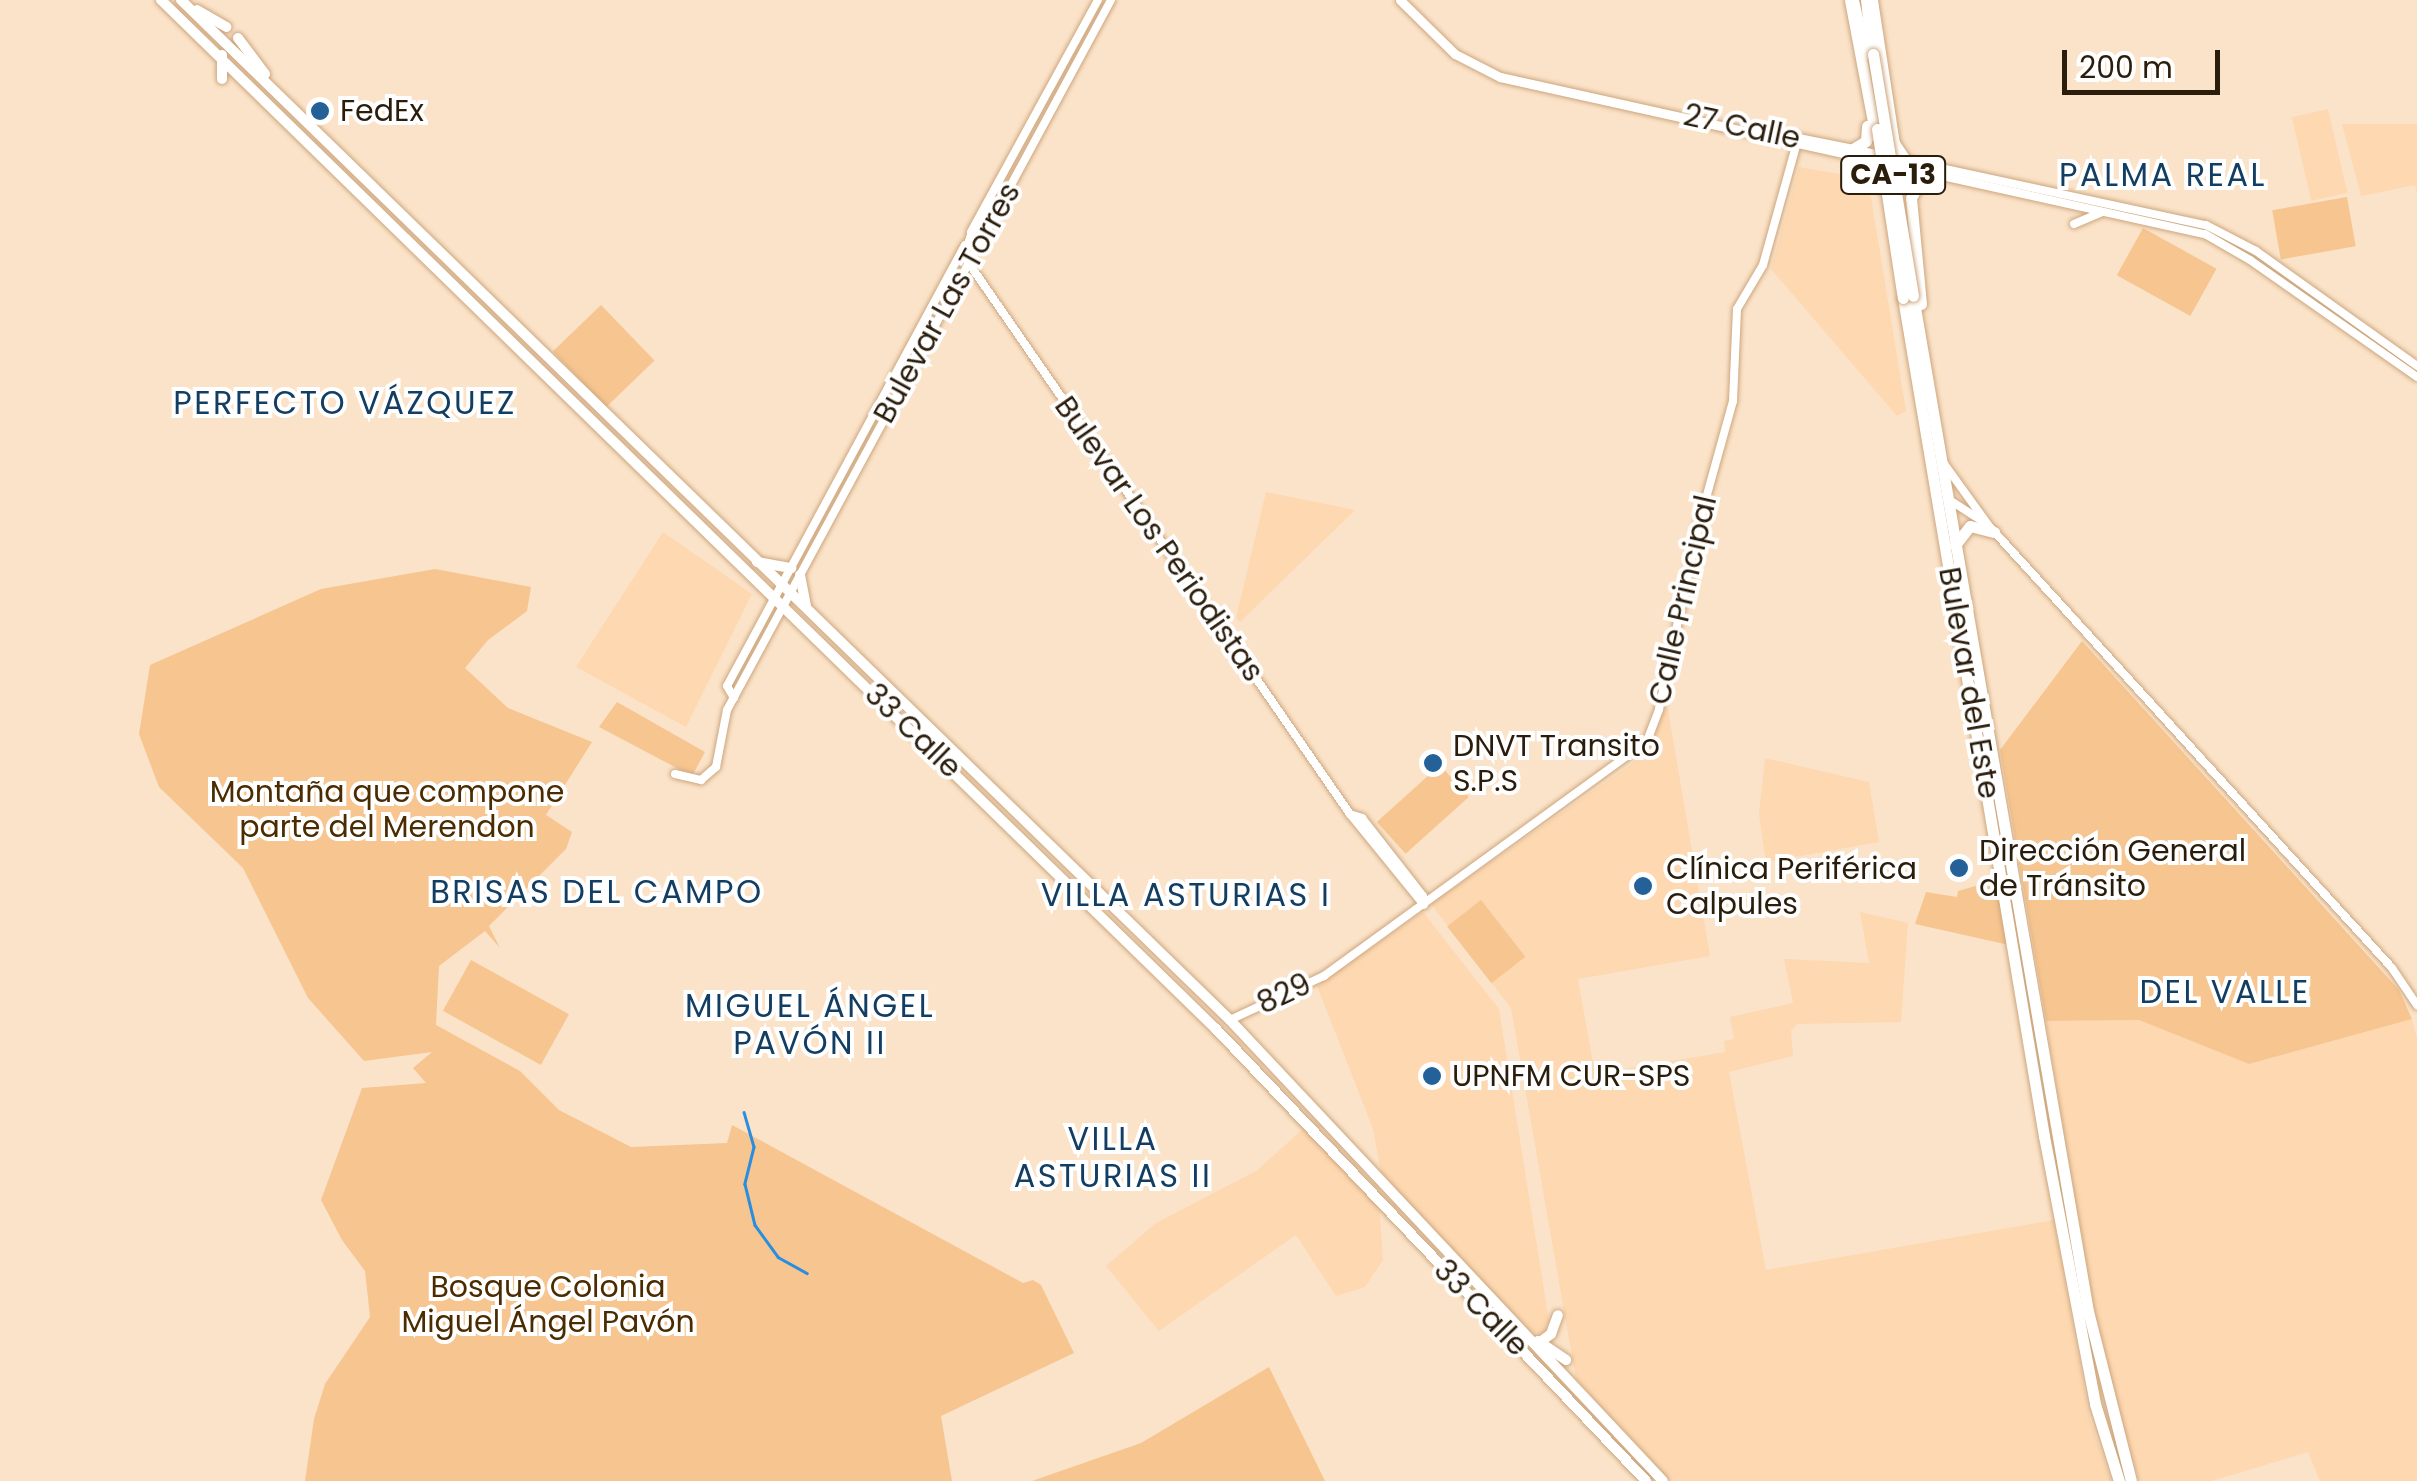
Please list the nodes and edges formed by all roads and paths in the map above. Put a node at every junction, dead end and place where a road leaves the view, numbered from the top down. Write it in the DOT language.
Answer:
graph roads {
  1 [pos="161,0"];
  2 [pos="181,0"];
  3 [pos="1098,0"];
  4 [pos="1111,0"];
  5 [pos="1403,0"];
  6 [pos="1851,0"];
  7 [pos="1869,0"];
  8 [pos="229,38"];
  9 [pos="1869,55"];
  10 [pos="225,61"];
  11 [pos="1866,102"];
  12 [pos="1891,129"];
  13 [pos="1797,143"];
  14 [pos="1853,149"];
  15 [pos="1869,159"];
  16 [pos="1906,161"];
  17 [pos="1938,176"];
  18 [pos="1002,177"];
  19 [pos="1012,184"];
  20 [pos="1882,198"];
  21 [pos="2107,211"];
  22 [pos="2074,224"];
  23 [pos="973,229"];
  24 [pos="2213,233"];
  25 [pos="2233,243"];
  26 [pos="1916,252"];
  27 [pos="969,264"];
  28 [pos="1908,297"];
  29 [pos="2417,366"];
  30 [pos="1916,377"];
  31 [pos="2417,377"];
  32 [pos="1928,386"];
  33 [pos="1941,456"];
  34 [pos="1936,491"];
  35 [pos="1948,499"];
  36 [pos="1991,529"];
  37 [pos="1951,546"];
  38 [pos="754,561"];
  39 [pos="795,572"];
  40 [pos="782,596"];
  41 [pos="815,618"];
  42 [pos="676,774"];
  43 [pos="1424,905"];
  44 [pos="1337,966"];
  45 [pos="2417,1006"];
  46 [pos="1230,1020"];
  47 [pos="2034,1036"];
  48 [pos="1558,1314"];
  49 [pos="1512,1340"];
  50 [pos="1535,1340"];
  51 [pos="1566,1360"];
  52 [pos="1566,1375"];
  53 [pos="1593,1424"];
  54 [pos="2126,1479"];
  55 [pos="1646,1481"];
  56 [pos="1663,1481"];
  1 -- 10 [label="main road, 33 Calle"];
  2 -- 8 [label="main road"];
  3 -- 18 [label="street, Bulevar Las Torres"];
  4 -- 19 [label="street, Bulevar Las Torres"];
  5 -- 13 [label="main road, 27 Calle"];
  6 -- 9 [label="highway, Bulevar del Este / CA-13"];
  6 -- 11 [label="highway"];
  7 -- 9 [label="highway, Bulevar del Este / CA-13"];
  7 -- 12 [label="highway"];
  8 -- 10 [label="main road"];
  8 -- 38 [label="main road, 33 Calle"];
  9 -- 28 [label="highway, Bulevar del Este / CA-13, bridge"];
  10 -- 40 [label="main road, 33 Calle"];
  11 -- 12 [label="highway"];
  11 -- 14 [label="highway"];
  12 -- 16 [label="highway"];
  13 -- 14 [label="main road, 27 Calle"];
  13 -- 15 [label="main road, 27 Calle"];
  13 -- 43 [label="street, Calle Principal"];
  14 -- 16 [label="street, 27 Calle"];
  15 -- 17 [label="street, 27 Calle"];
  15 -- 20 [label="highway"];
  16 -- 24 [label="street, 27 Calle"];
  17 -- 21 [label="street, 27 Calle"];
  17 -- 26 [label="highway"];
  18 -- 19 [label="street"];
  18 -- 23 [label="street, Bulevar Las Torres"];
  19 -- 27 [label="street, Bulevar Las Torres"];
  20 -- 26 [label="highway"];
  20 -- 30 [label="highway"];
  21 -- 22 [label="street"];
  21 -- 24 [label="street, 27 Calle"];
  23 -- 27 [label="street"];
  23 -- 39 [label="street, Bulevar Las Torres"];
  24 -- 25 [label="street, 27 Calle"];
  25 -- 29 [label="street, 27 Calle"];
  25 -- 31 [label="street, 27 Calle"];
  26 -- 32 [label="highway"];
  27 -- 39 [label="street, Bulevar Las Torres"];
  27 -- 43 [label="street, Bulevar Los Periodistas"];
  28 -- 30 [label="highway, Bulevar del Este / CA-13"];
  28 -- 32 [label="highway, Bulevar del Este / CA-13"];
  30 -- 34 [label="highway, Bulevar del Este / CA-13"];
  32 -- 33 [label="highway, Bulevar del Este / CA-13"];
  33 -- 35 [label="highway, Bulevar del Este / CA-13"];
  33 -- 36 [label="street"];
  34 -- 35 [label="street"];
  34 -- 37 [label="highway, Bulevar del Este / CA-13"];
  35 -- 36 [label="street"];
  35 -- 37 [label="highway, Bulevar del Este / CA-13"];
  36 -- 37 [label="highway"];
  36 -- 45 [label="street"];
  37 -- 47 [label="highway, Bulevar del Este / CA-13"];
  37 -- 47 [label="highway, Bulevar del Este / CA-13"];
  38 -- 39 [label="main road"];
  38 -- 40 [label="main road, 33 Calle"];
  39 -- 40 [label="street, Bulevar Las Torres"];
  39 -- 41 [label="main road"];
  40 -- 41 [label="main road, 33 Calle"];
  40 -- 42 [label="street, Bulevar Las Torres"];
  40 -- 49 [label="main road, 33 Calle"];
  41 -- 46 [label="main road, 33 Calle"];
  43 -- 44 [label="street, Calle Principal"];
  44 -- 46 [label="street, 829"];
  46 -- 50 [label="main road, 33 Calle"];
  47 -- 54 [label="highway, Bulevar del Este / CA-13"];
  47 -- 54 [label="highway, Bulevar del Este / CA-13"];
  48 -- 50 [label="main road"];
  49 -- 52 [label="main road"];
  49 -- 53 [label="main road, 33 Calle"];
  50 -- 51 [label="main road"];
  50 -- 52 [label="main road, 33 Calle"];
  52 -- 53 [label="main road"];
  52 -- 56 [label="main road, 33 Calle"];
  53 -- 55 [label="main road, 33 Calle"];
}
